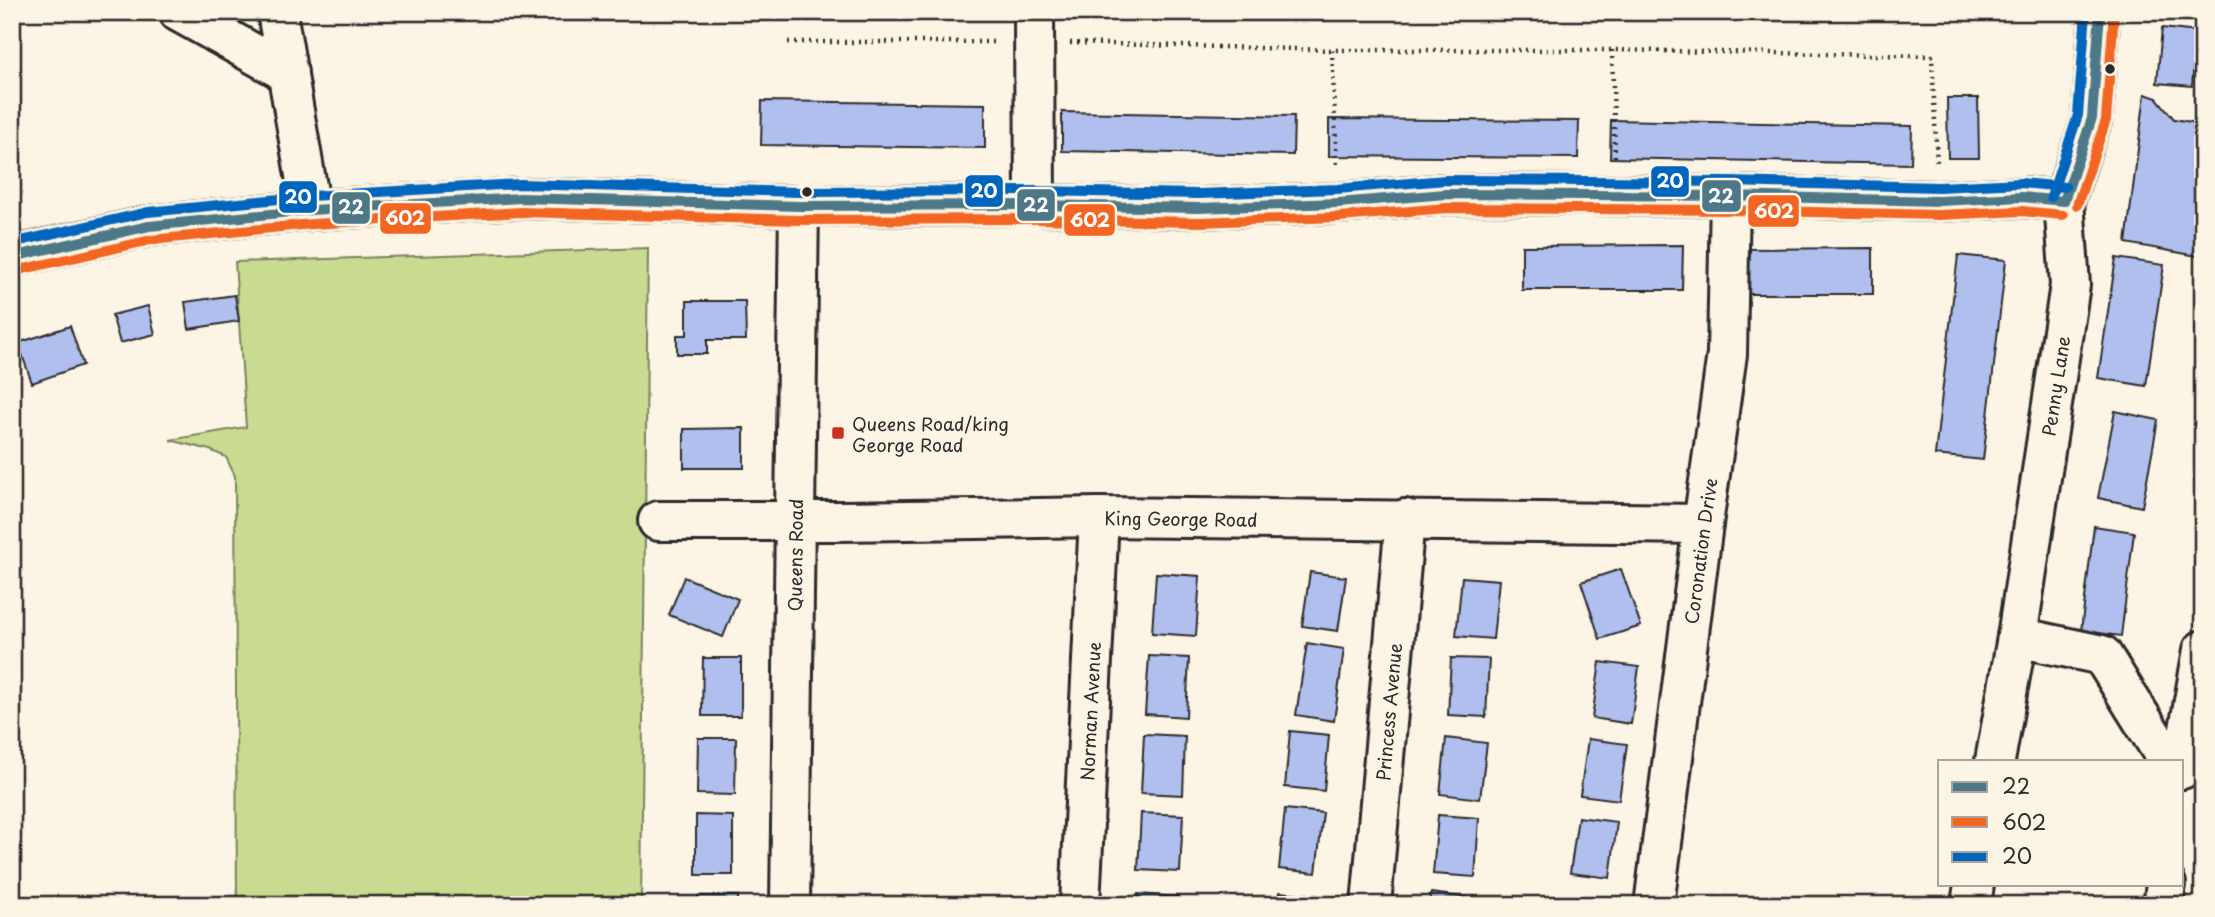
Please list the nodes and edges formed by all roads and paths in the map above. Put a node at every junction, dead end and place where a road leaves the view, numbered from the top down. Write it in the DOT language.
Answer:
graph roads {
  1 [pos="179,12"];
  2 [pos="277,12"];
  3 [pos="2100,12"];
  4 [pos="1034,27"];
  5 [pos="788,42"];
  6 [pos="1332,50"];
  7 [pos="1612,50"];
  8 [pos="288,73"];
  9 [pos="1615,196"];
  10 [pos="1730,196"];
  11 [pos="1939,201"];
  12 [pos="2063,201"];
  13 [pos="1338,203"];
  14 [pos="1035,205"];
  15 [pos="799,206"];
  16 [pos="311,210"];
  17 [pos="12,257"];
  18 [pos="1099,517"];
  19 [pos="1405,519"];
  20 [pos="658,520"];
  21 [pos="795,521"];
  22 [pos="1703,524"];
  23 [pos="2017,637"];
  24 [pos="2203,650"];
  25 [pos="1995,760"];
  26 [pos="2167,760"];
  27 [pos="2184,760"];
  28 [pos="1974,886"];
  29 [pos="2166,886"];
  30 [pos="790,905"];
  31 [pos="1080,905"];
  32 [pos="1371,905"];
  33 [pos="1654,905"];
  34 [pos="1971,905"];
  35 [pos="2163,905"];
  1 -- 8 [label="street"];
  2 -- 8 [label="street"];
  3 -- 12 [label="street, Penny Lane"];
  4 -- 5 [label="path"];
  4 -- 6 [label="path"];
  4 -- 14 [label="street"];
  6 -- 7 [label="path"];
  6 -- 13 [label="path"];
  7 -- 9 [label="path"];
  7 -- 11 [label="path"];
  8 -- 16 [label="street"];
  9 -- 10 [label="street"];
  9 -- 13 [label="street"];
  10 -- 11 [label="street"];
  10 -- 22 [label="street, Coronation Drive"];
  11 -- 12 [label="street"];
  12 -- 23 [label="street, Penny Lane"];
  13 -- 14 [label="street"];
  14 -- 15 [label="street"];
  15 -- 16 [label="street"];
  15 -- 21 [label="street, Queens Road"];
  16 -- 17 [label="street"];
  18 -- 19 [label="street, King George Road"];
  18 -- 21 [label="street, King George Road"];
  18 -- 31 [label="street, Norman Avenue"];
  19 -- 22 [label="street, King George Road"];
  19 -- 32 [label="street, Princess Avenue"];
  20 -- 21 [label="street, King George Road"];
  21 -- 30 [label="street, Queens Road"];
  22 -- 33 [label="street, Coronation Drive"];
  23 -- 25 [label="street, Penny Lane"];
  23 -- 26 [label="street"];
  24 -- 27 [label="street"];
  28 -- 34 [label="street"];
  29 -- 35 [label="street"];
}
